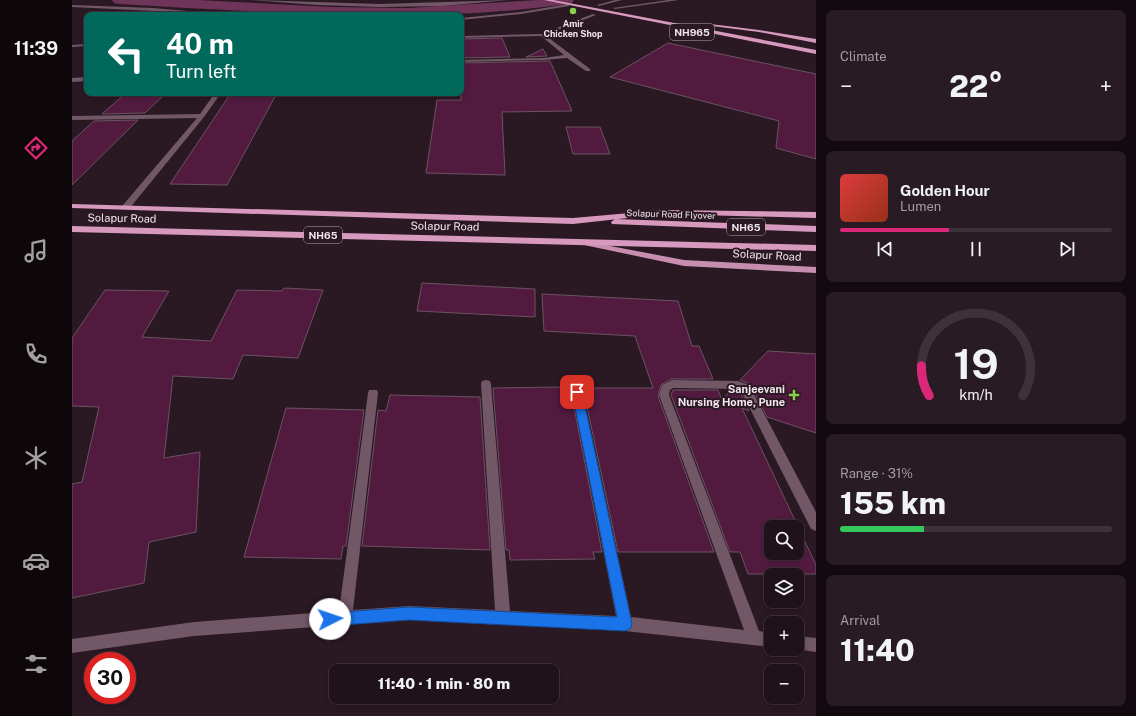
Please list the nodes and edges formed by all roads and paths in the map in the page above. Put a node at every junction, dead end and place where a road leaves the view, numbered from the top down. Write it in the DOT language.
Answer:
graph roads {
  1 [pos="253,0"];
  2 [pos="506,0"];
  3 [pos="546,0"];
  4 [pos="620,0"];
  5 [pos="677,0"];
  6 [pos="584,2"];
  7 [pos="568,5"];
  8 [pos="599,5"];
  9 [pos="72,6"];
  10 [pos="615,8"];
  11 [pos="193,12"];
  12 [pos="594,12"];
  13 [pos="464,18"];
  14 [pos="687,22"];
  15 [pos="702,24"];
  16 [pos="709,25"];
  17 [pos="542,35"];
  18 [pos="464,37"];
  19 [pos="816,42"];
  20 [pos="84,45"];
  21 [pos="72,46"];
  22 [pos="816,46"];
  23 [pos="816,52"];
  24 [pos="568,56"];
  25 [pos="816,56"];
  26 [pos="464,61"];
  27 [pos="588,70"];
  28 [pos="72,80"];
  29 [pos="84,80"];
  30 [pos="216,96"];
  31 [pos="202,116"];
  32 [pos="72,118"];
  33 [pos="72,206"];
  34 [pos="126,207"];
  35 [pos="816,214"];
  36 [pos="573,220"];
  37 [pos="72,229"];
  38 [pos="816,229"];
  39 [pos="574,241"];
  40 [pos="816,248"];
  41 [pos="816,270"];
  42 [pos="486,384"];
  43 [pos="577,392"];
  44 [pos="373,393"];
  45 [pos="816,525"];
  46 [pos="345,618"];
  47 [pos="503,618"];
  48 [pos="625,624"];
  49 [pos="754,638"];
  50 [pos="764,639"];
  51 [pos="804,644"];
  52 [pos="816,645"];
  53 [pos="72,646"];
  1 -- 2 [label="street"];
  3 -- 7 [label="highway, NH965"];
  4 -- 8 [label="street"];
  5 -- 10 [label="street"];
  6 -- 8 [label="highway, NH965"];
  7 -- 12 [label="highway, NH965"];
  7 -- 13 [label="street"];
  8 -- 10 [label="highway, NH965"];
  9 -- 11 [label="street"];
  10 -- 14 [label="highway, NH965"];
  12 -- 17 [label="street"];
  12 -- 23 [label="highway, NH965"];
  12 -- 25 [label="highway, NH965"];
  14 -- 15 [label="highway, NH965"];
  14 -- 22 [label="highway, NH965"];
  16 -- 19 [label="highway, NH965"];
  17 -- 18 [label="street"];
  17 -- 24 [label="street"];
  20 -- 21 [label="street"];
  24 -- 26 [label="street"];
  24 -- 27 [label="street"];
  28 -- 29 [label="street"];
  30 -- 31 [label="street"];
  31 -- 32 [label="street"];
  31 -- 34 [label="street"];
  33 -- 34 [label="highway, Solapur Road / NH65"];
  34 -- 36 [label="highway, Solapur Road / NH65"];
  35 -- 36 [label="highway, Solapur Road"];
  36 -- 38 [label="highway, Solapur Road Flyover / NH65"];
  37 -- 39 [label="highway, Solapur Road / NH65"];
  39 -- 40 [label="highway, NH65"];
  39 -- 41 [label="main road, Solapur Road"];
  42 -- 47 [label="street"];
  43 -- 48 [label="street"];
  44 -- 46 [label="street"];
  45 -- 49 [label="street"];
  46 -- 47 [label="street"];
  46 -- 53 [label="street"];
  47 -- 48 [label="street"];
  48 -- 49 [label="street"];
  49 -- 50 [label="street"];
  51 -- 52 [label="street"];
}
